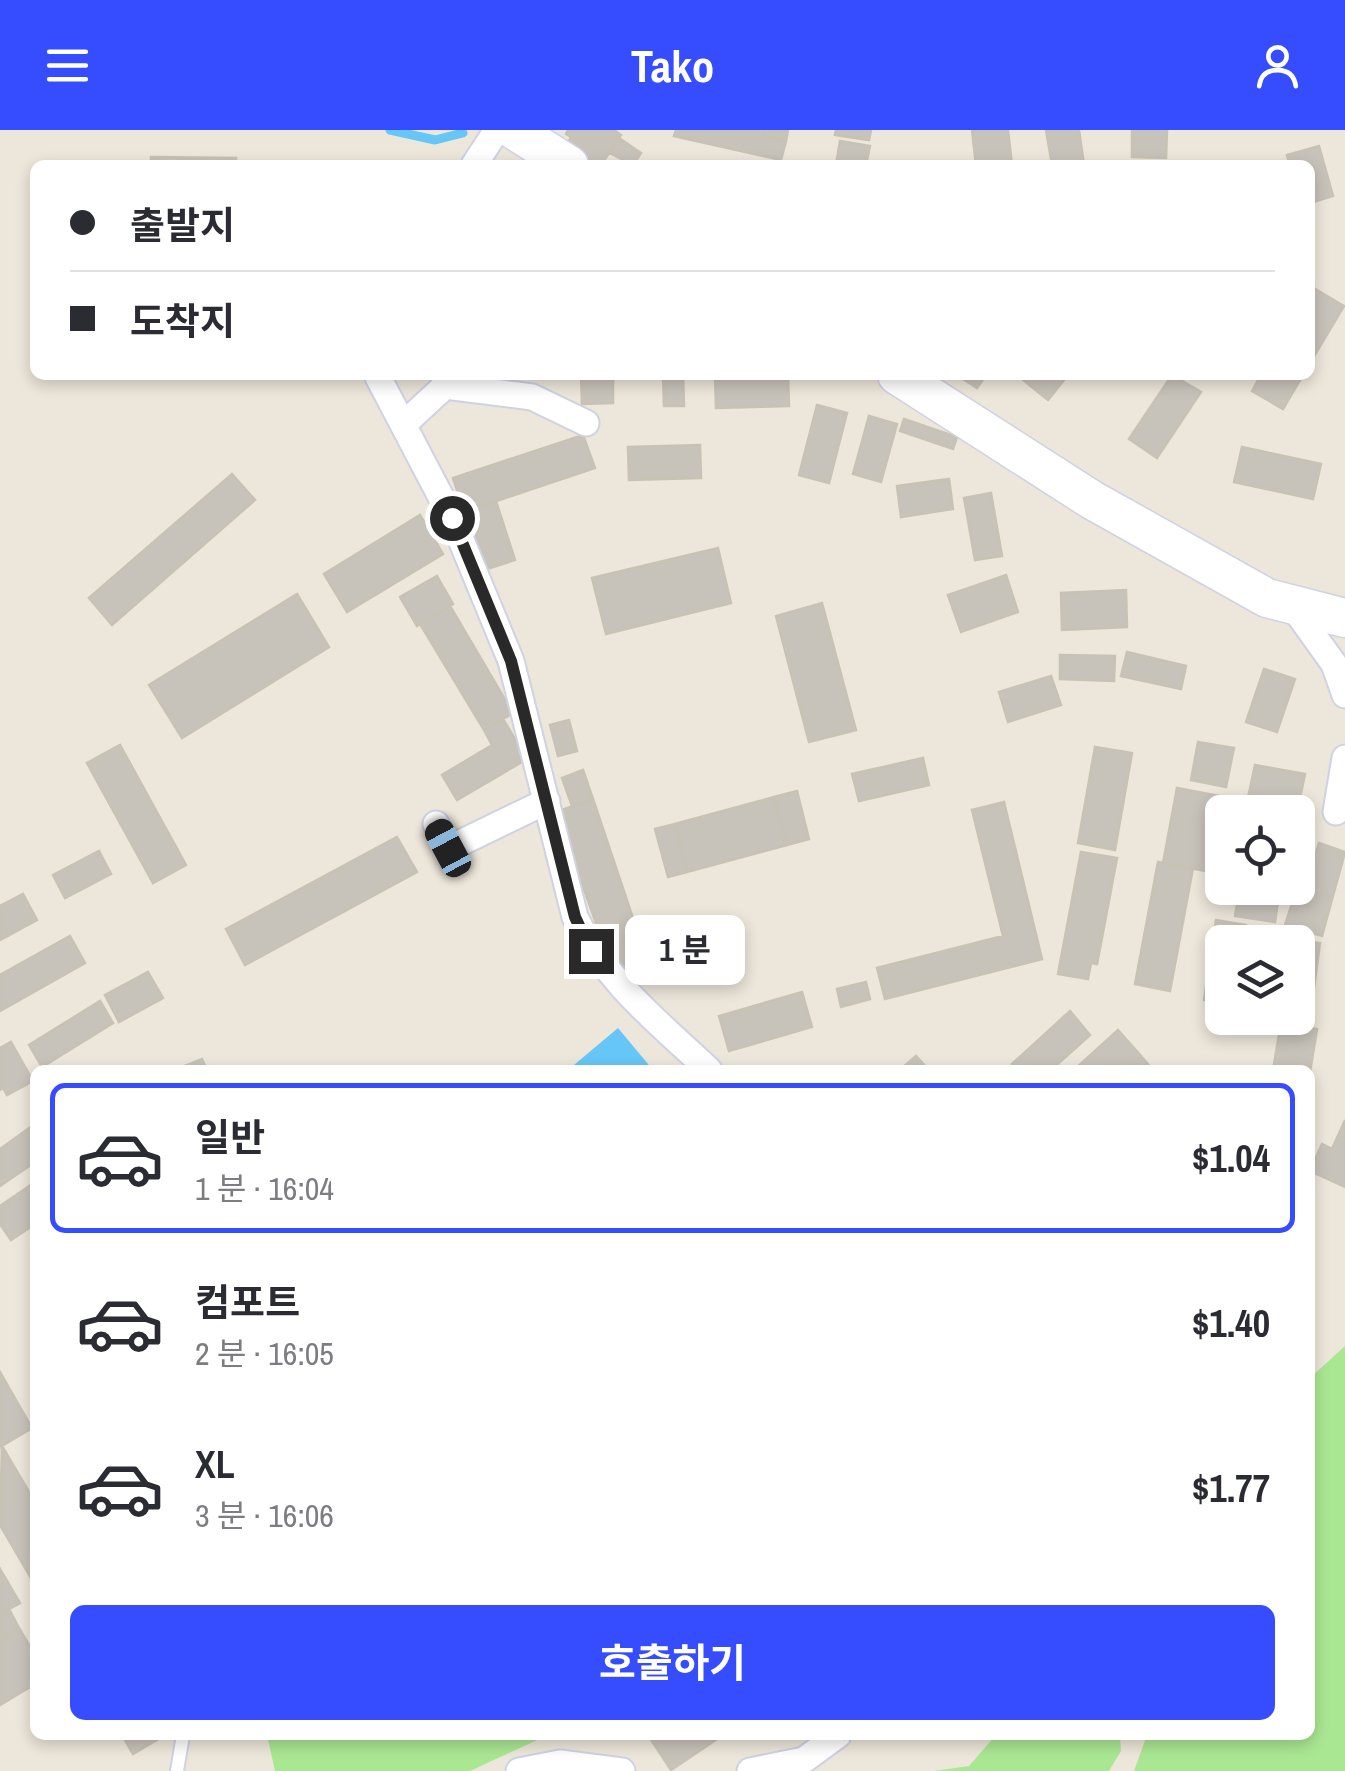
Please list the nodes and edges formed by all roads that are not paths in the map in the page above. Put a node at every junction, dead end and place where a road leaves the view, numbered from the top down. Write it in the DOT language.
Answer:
graph roads {
  1 [pos="497,130"];
  2 [pos="514,130"];
  3 [pos="477,160"];
  4 [pos="560,160"];
  5 [pos="380,380"];
  6 [pos="445,380"];
  7 [pos="905,380"];
  8 [pos="586,422"];
  9 [pos="406,423"];
  10 [pos="1291,604"];
  11 [pos="1345,618"];
  12 [pos="1345,695"];
  13 [pos="1345,758"];
  14 [pos="547,801"];
  15 [pos="1336,812"];
  16 [pos="436,824"];
  17 [pos="698,1065"];
  18 [pos="182,1740"];
  19 [pos="831,1740"];
  20 [pos="176,1771"];
  21 [pos="519,1771"];
  22 [pos="622,1771"];
  23 [pos="750,1771"];
  1 -- 3 [label="street"];
  2 -- 4 [label="street"];
  5 -- 9 [label="street"];
  6 -- 8 [label="street"];
  6 -- 9 [label="street"];
  7 -- 10 [label="street"];
  9 -- 14 [label="street"];
  10 -- 11 [label="street"];
  10 -- 12 [label="street"];
  13 -- 15 [label="street"];
  14 -- 16 [label="street"];
  14 -- 17 [label="street"];
  18 -- 20 [label="lane"];
  19 -- 23 [label="street"];
  21 -- 22 [label="street"];
}
